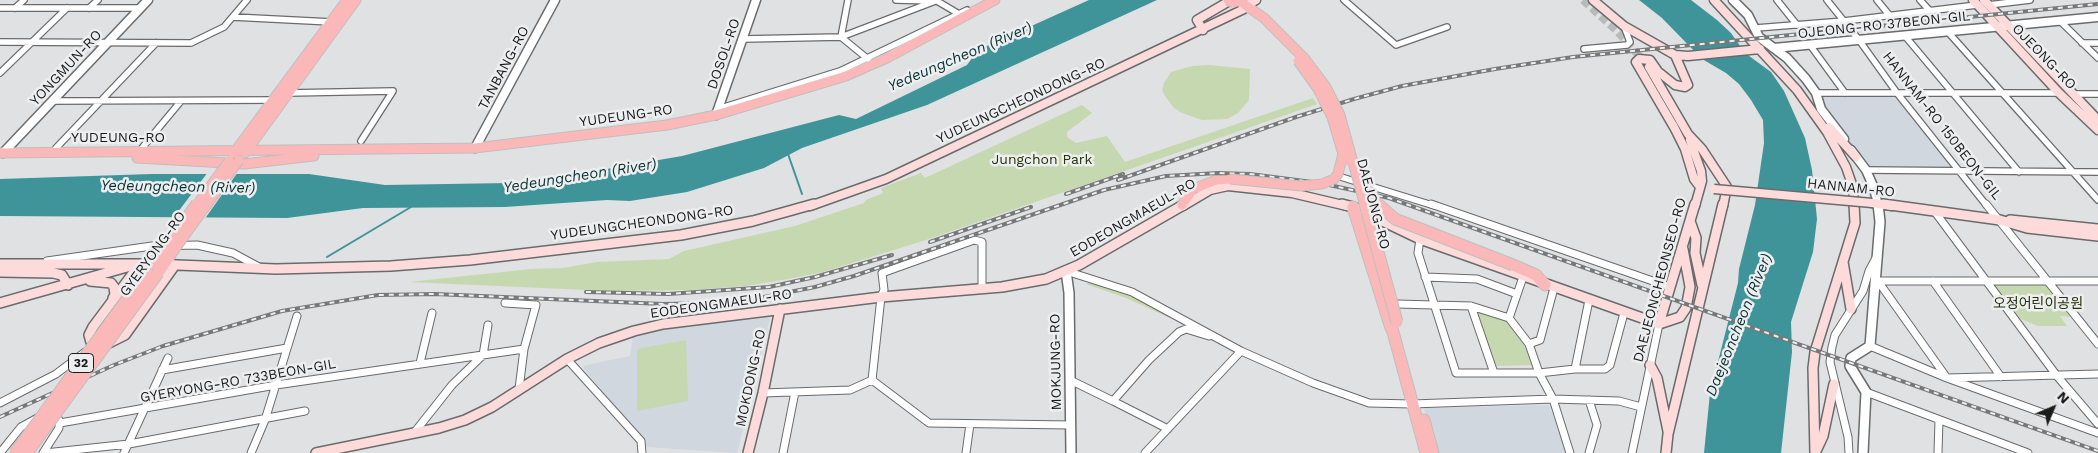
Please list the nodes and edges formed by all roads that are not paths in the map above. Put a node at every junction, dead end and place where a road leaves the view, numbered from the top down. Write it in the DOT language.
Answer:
graph roads {
  1 [pos="24,0"];
  2 [pos="98,0"];
  3 [pos="148,0"];
  4 [pos="248,0"];
  5 [pos="347,0"];
  6 [pos="356,0"];
  7 [pos="555,0"];
  8 [pos="756,0"];
  9 [pos="848,0"];
  10 [pos="896,0"];
  11 [pos="937,0"];
  12 [pos="987,0"];
  13 [pos="996,0"];
  14 [pos="1256,0"];
  15 [pos="1344,0"];
  16 [pos="1593,0"];
  17 [pos="1714,0"];
  18 [pos="1733,0"];
  19 [pos="1777,0"];
  20 [pos="1827,0"];
  21 [pos="1877,0"];
  22 [pos="1920,0"];
  23 [pos="2030,0"];
  24 [pos="1237,3"];
  25 [pos="1980,3"];
  26 [pos="0,8"];
  27 [pos="15,8"];
  28 [pos="67,8"];
  29 [pos="89,8"];
  30 [pos="140,8"];
  31 [pos="1930,11"];
  32 [pos="959,14"];
  33 [pos="1890,16"];
  34 [pos="233,17"];
  35 [pos="2098,17"];
  36 [pos="1844,21"];
  37 [pos="2060,21"];
  38 [pos="331,22"];
  39 [pos="1797,25"];
  40 [pos="2007,25"];
  41 [pos="1624,26"];
  42 [pos="1997,26"];
  43 [pos="1447,27"];
  44 [pos="1756,28"];
  45 [pos="1202,30"];
  46 [pos="1948,32"];
  47 [pos="1904,36"];
  48 [pos="841,37"];
  49 [pos="743,39"];
  50 [pos="1859,40"];
  51 [pos="0,42"];
  52 [pos="31,42"];
  53 [pos="156,43"];
  54 [pos="2082,43"];
  55 [pos="2098,43"];
  56 [pos="107,44"];
  57 [pos="1810,45"];
  58 [pos="1774,48"];
  59 [pos="1760,49"];
  60 [pos="1584,50"];
  61 [pos="1675,55"];
  62 [pos="1688,56"];
  63 [pos="2098,58"];
  64 [pos="868,59"];
  65 [pos="1644,64"];
  66 [pos="1780,70"];
  67 [pos="0,74"];
  68 [pos="1660,74"];
  69 [pos="288,93"];
  70 [pos="1816,93"];
  71 [pos="1845,93"];
  72 [pos="1897,93"];
  73 [pos="1953,93"];
  74 [pos="2003,93"];
  75 [pos="2059,93"];
  76 [pos="2073,94"];
  77 [pos="2098,94"];
  78 [pos="273,100"];
  79 [pos="52,101"];
  80 [pos="103,101"];
  81 [pos="181,101"];
  82 [pos="717,112"];
  83 [pos="2098,120"];
  84 [pos="2098,130"];
  85 [pos="1688,134"];
  86 [pos="360,145"];
  87 [pos="56,148"];
  88 [pos="142,148"];
  89 [pos="475,148"];
  90 [pos="3,150"];
  91 [pos="86,152"];
  92 [pos="1346,153"];
  93 [pos="238,155"];
  94 [pos="1856,157"];
  95 [pos="1866,170"];
  96 [pos="1960,171"];
  97 [pos="2019,172"];
  98 [pos="2073,172"];
  99 [pos="2098,172"];
  100 [pos="1341,177"];
  101 [pos="1700,187"];
  102 [pos="2098,200"];
  103 [pos="1875,204"];
  104 [pos="1182,205"];
  105 [pos="1353,207"];
  106 [pos="1935,212"];
  107 [pos="1373,217"];
  108 [pos="2000,220"];
  109 [pos="1690,221"];
  110 [pos="2098,229"];
  111 [pos="2098,236"];
  112 [pos="1420,239"];
  113 [pos="1682,248"];
  114 [pos="1878,254"];
  115 [pos="1843,262"];
  116 [pos="0,264"];
  117 [pos="36,264"];
  118 [pos="175,265"];
  119 [pos="150,267"];
  120 [pos="260,268"];
  121 [pos="0,272"];
  122 [pos="1066,272"];
  123 [pos="1425,277"];
  124 [pos="1523,277"];
  125 [pos="1877,279"];
  126 [pos="80,281"];
  127 [pos="1933,281"];
  128 [pos="1987,281"];
  129 [pos="2048,281"];
  130 [pos="2098,281"];
  131 [pos="68,285"];
  132 [pos="1549,287"];
  133 [pos="1670,288"];
  134 [pos="1703,288"];
  135 [pos="982,289"];
  136 [pos="1518,294"];
  137 [pos="881,297"];
  138 [pos="1589,300"];
  139 [pos="0,303"];
  140 [pos="110,303"];
  141 [pos="505,303"];
  142 [pos="1397,304"];
  143 [pos="1433,305"];
  144 [pos="1471,306"];
  145 [pos="780,309"];
  146 [pos="1851,309"];
  147 [pos="432,313"];
  148 [pos="1624,313"];
  149 [pos="297,316"];
  150 [pos="1509,318"];
  151 [pos="1659,324"];
  152 [pos="1394,325"];
  153 [pos="488,326"];
  154 [pos="1217,339"];
  155 [pos="96,344"];
  156 [pos="1528,344"];
  157 [pos="2098,344"];
  158 [pos="1870,346"];
  159 [pos="287,348"];
  160 [pos="524,349"];
  161 [pos="1241,351"];
  162 [pos="482,355"];
  163 [pos="168,358"];
  164 [pos="567,359"];
  165 [pos="420,363"];
  166 [pos="1650,365"];
  167 [pos="1575,369"];
  168 [pos="162,370"];
  169 [pos="1494,373"];
  170 [pos="1539,373"];
  171 [pos="2098,374"];
  172 [pos="2057,376"];
  173 [pos="2001,377"];
  174 [pos="1947,378"];
  175 [pos="872,380"];
  176 [pos="1070,380"];
  177 [pos="1834,384"];
  178 [pos="276,385"];
  179 [pos="519,389"];
  180 [pos="795,392"];
  181 [pos="1866,392"];
  182 [pos="763,393"];
  183 [pos="1553,399"];
  184 [pos="1589,400"];
  185 [pos="1113,401"];
  186 [pos="0,403"];
  187 [pos="1416,404"];
  188 [pos="1641,407"];
  189 [pos="144,410"];
  190 [pos="305,411"];
  191 [pos="265,420"];
  192 [pos="1939,420"];
  193 [pos="60,421"];
  194 [pos="970,424"];
  195 [pos="2098,424"];
  196 [pos="1071,425"];
  197 [pos="1168,429"];
  198 [pos="2098,433"];
  199 [pos="414,434"];
  200 [pos="1668,434"];
  201 [pos="129,444"];
  202 [pos="0,453"];
  203 [pos="7,453"];
  204 [pos="15,453"];
  205 [pos="27,453"];
  206 [pos="35,453"];
  207 [pos="44,453"];
  208 [pos="124,453"];
  209 [pos="251,453"];
  210 [pos="316,453"];
  211 [pos="642,453"];
  212 [pos="748,453"];
  213 [pos="783,453"];
  214 [pos="966,453"];
  215 [pos="1071,453"];
  216 [pos="1145,453"];
  217 [pos="1426,453"];
  218 [pos="1433,453"];
  219 [pos="1570,453"];
  220 [pos="1590,453"];
  221 [pos="1632,453"];
  222 [pos="1666,453"];
  223 [pos="1815,453"];
  224 [pos="1849,453"];
  225 [pos="1862,453"];
  226 [pos="1938,453"];
  227 [pos="2028,453"];
  1 -- 27 [label="street"];
  2 -- 29 [label="street"];
  3 -- 30 [label="street, YONGMUN-RO"];
  4 -- 34 [label="street"];
  5 -- 38 [label="main road, GYERYONG-RO / 32"];
  6 -- 69 [label="main road, GYERYONG-RO / 32"];
  7 -- 89 [label="street, TANBANG-RO"];
  8 -- 49 [label="street, DOSOL-RO"];
  9 -- 48 [label="street"];
  10 -- 11 [label="street"];
  11 -- 32 [label="street"];
  11 -- 48 [label="street"];
  12 -- 32 [label="street"];
  13 -- 82 [label="main road, YUDEUNG-RO"];
  14 -- 24 [label="main road, YUDEUNGCHEONDONG-RO"];
  15 -- 43 [label="street"];
  16 -- 41 [label="main road"];
  17 -- 59 [label="main road"];
  18 -- 44 [label="street"];
  19 -- 39 [label="street"];
  20 -- 36 [label="street, HANNAM-RO 150BEON-GIL"];
  21 -- 33 [label="street"];
  22 -- 31 [label="street"];
  23 -- 25 [label="street"];
  24 -- 45 [label="main road, YUDEUNGCHEONDONG-RO"];
  24 -- 45 [label="main road"];
  24 -- 92 [label="main road, DAEJONG-RO, bridge"];
  25 -- 31 [label="street"];
  25 -- 40 [label="main road, OJEONG-RO"];
  25 -- 42 [label="main road, OJEONG-RO"];
  26 -- 27 [label="street"];
  27 -- 28 [label="street"];
  28 -- 29 [label="street"];
  28 -- 52 [label="street"];
  29 -- 30 [label="street"];
  30 -- 56 [label="street, YONGMUN-RO"];
  31 -- 33 [label="street"];
  32 -- 64 [label="street"];
  33 -- 36 [label="street"];
  34 -- 38 [label="street"];
  34 -- 53 [label="street"];
  35 -- 37 [label="street, OJEONG-RO 37BEON-GIL"];
  36 -- 39 [label="street"];
  36 -- 50 [label="street, HANNAM-RO 150BEON-GIL"];
  37 -- 40 [label="street, OJEONG-RO 37BEON-GIL"];
  37 -- 54 [label="street"];
  38 -- 78 [label="main road, GYERYONG-RO / 32"];
  39 -- 44 [label="street"];
  40 -- 42 [label="street, OJEONG-RO 37BEON-GIL"];
  40 -- 76 [label="main road, OJEONG-RO"];
  41 -- 60 [label="street"];
  41 -- 61 [label="main road"];
  42 -- 46 [label="street, OJEONG-RO 37BEON-GIL"];
  42 -- 75 [label="main road, OJEONG-RO"];
  44 -- 58 [label="street"];
  45 -- 120 [label="main road, YUDEUNGCHEONDONG-RO"];
  46 -- 47 [label="street, OJEONG-RO 37BEON-GIL"];
  46 -- 74 [label="street"];
  47 -- 50 [label="street, OJEONG-RO 37BEON-GIL"];
  47 -- 73 [label="street"];
  48 -- 49 [label="street"];
  48 -- 64 [label="street"];
  49 -- 82 [label="street, DOSOL-RO"];
  50 -- 57 [label="street, OJEONG-RO 37BEON-GIL"];
  50 -- 72 [label="street, HANNAM-RO 150BEON-GIL"];
  51 -- 52 [label="street"];
  52 -- 56 [label="street"];
  52 -- 67 [label="street"];
  53 -- 56 [label="street"];
  53 -- 80 [label="street"];
  54 -- 55 [label="street"];
  54 -- 63 [label="street"];
  56 -- 79 [label="street, YONGMUN-RO"];
  57 -- 58 [label="street, OJEONG-RO 37BEON-GIL"];
  57 -- 71 [label="street"];
  58 -- 70 [label="street"];
  59 -- 62 [label="main road"];
  59 -- 66 [label="main road"];
  61 -- 62 [label="main road"];
  61 -- 68 [label="main road"];
  64 -- 82 [label="street"];
  65 -- 68 [label="main road"];
  65 -- 85 [label="main road"];
  65 -- 101 [label="main road, DAEJEONCHEONSEO-RO"];
  66 -- 94 [label="main road"];
  66 -- 115 [label="main road"];
  68 -- 85 [label="main road"];
  69 -- 86 [label="street"];
  69 -- 93 [label="main road, GYERYONG-RO / 32"];
  70 -- 71 [label="street"];
  70 -- 94 [label="street"];
  71 -- 72 [label="street"];
  72 -- 73 [label="street"];
  72 -- 96 [label="street, HANNAM-RO 150BEON-GIL"];
  73 -- 74 [label="street"];
  73 -- 97 [label="street"];
  74 -- 75 [label="street"];
  74 -- 98 [label="street"];
  75 -- 84 [label="main road, OJEONG-RO"];
  76 -- 77 [label="street"];
  76 -- 83 [label="main road, OJEONG-RO"];
  78 -- 81 [label="street"];
  78 -- 93 [label="main road, GYERYONG-RO / 32"];
  79 -- 80 [label="street"];
  79 -- 90 [label="street, YONGMUN-RO"];
  80 -- 81 [label="street"];
  80 -- 87 [label="street"];
  81 -- 88 [label="street, YUDEUNG-RO"];
  82 -- 89 [label="main road, YUDEUNG-RO"];
  85 -- 101 [label="main road"];
  85 -- 134 [label="main road"];
  86 -- 89 [label="main road, YUDEUNG-RO"];
  86 -- 91 [label="main road"];
  86 -- 93 [label="main road, YUDEUNG-RO"];
  87 -- 88 [label="main road, YUDEUNG-RO"];
  87 -- 90 [label="main road, YUDEUNG-RO"];
  88 -- 93 [label="main road, YUDEUNG-RO"];
  90 -- 91 [label="main road, YUDEUNG-RO"];
  91 -- 93 [label="main road, YUDEUNG-RO"];
  92 -- 104 [label="main road, bridge"];
  92 -- 132 [label="main road, bridge"];
  92 -- 152 [label="main road, DAEJONG-RO, bridge"];
  93 -- 119 [label="main road, GYERYONG-RO / 32, bridge"];
  94 -- 95 [label="street"];
  95 -- 96 [label="street"];
  95 -- 103 [label="street"];
  96 -- 97 [label="street"];
  96 -- 108 [label="street, HANNAM-RO 150BEON-GIL"];
  97 -- 98 [label="street"];
  98 -- 99 [label="street"];
  98 -- 102 [label="street"];
  100 -- 133 [label="street"];
  101 -- 103 [label="main road, HANNAM-RO, bridge"];
  101 -- 109 [label="main road, DAEJEONCHEONSEO-RO"];
  103 -- 106 [label="main road, HANNAM-RO"];
  103 -- 114 [label="street"];
  104 -- 105 [label="main road, EODEONGMAEUL-RO"];
  104 -- 122 [label="main road, EODEONGMAEUL-RO"];
  105 -- 107 [label="main road, EODEONGMAEUL-RO"];
  105 -- 152 [label="main road"];
  106 -- 108 [label="main road, HANNAM-RO"];
  106 -- 128 [label="street"];
  107 -- 112 [label="main road, EODEONGMAEUL-RO"];
  107 -- 142 [label="main road"];
  108 -- 110 [label="main road, HANNAM-RO"];
  108 -- 111 [label="main road, HANNAM-RO"];
  108 -- 129 [label="street, HANNAM-RO 150BEON-GIL"];
  109 -- 113 [label="main road, DAEJEONCHEONSEO-RO"];
  109 -- 134 [label="main road"];
  112 -- 123 [label="street"];
  112 -- 124 [label="main road, EODEONGMAEUL-RO"];
  113 -- 133 [label="main road, DAEJEONCHEONSEO-RO"];
  113 -- 151 [label="main road"];
  114 -- 125 [label="street"];
  114 -- 146 [label="street"];
  115 -- 146 [label="main road"];
  115 -- 223 [label="main road"];
  116 -- 117 [label="main road, YUDEUNGCHEONDONG-RO"];
  117 -- 119 [label="main road, YUDEUNGCHEONDONG-RO"];
  117 -- 120 [label="street"];
  118 -- 119 [label="main road, YUDEUNGCHEONDONG-RO"];
  118 -- 120 [label="main road, YUDEUNGCHEONDONG-RO"];
  118 -- 155 [label="main road"];
  119 -- 126 [label="main road"];
  119 -- 140 [label="main road"];
  119 -- 203 [label="main road"];
  119 -- 204 [label="main road, GYERYONG-RO / 32, bridge"];
  119 -- 205 [label="main road, GYERYONG-RO / 32, bridge"];
  119 -- 206 [label="main road"];
  121 -- 131 [label="main road"];
  122 -- 135 [label="main road, EODEONGMAEUL-RO"];
  122 -- 154 [label="street"];
  122 -- 176 [label="street, MOKJUNG-RO"];
  123 -- 136 [label="street"];
  123 -- 143 [label="street"];
  124 -- 132 [label="main road, EODEONGMAEUL-RO"];
  124 -- 136 [label="street"];
  125 -- 127 [label="street"];
  125 -- 158 [label="street"];
  125 -- 174 [label="street"];
  126 -- 131 [label="main road"];
  126 -- 140 [label="main road"];
  127 -- 128 [label="street"];
  127 -- 173 [label="street"];
  128 -- 129 [label="street"];
  128 -- 172 [label="street"];
  129 -- 130 [label="street"];
  129 -- 157 [label="street, HANNAM-RO 150BEON-GIL"];
  131 -- 139 [label="main road"];
  132 -- 138 [label="main road, EODEONGMAEUL-RO"];
  132 -- 156 [label="street"];
  133 -- 151 [label="main road, DAEJEONCHEONSEO-RO"];
  134 -- 200 [label="main road"];
  135 -- 137 [label="main road, EODEONGMAEUL-RO"];
  135 -- 137 [label="street"];
  136 -- 150 [label="street"];
  137 -- 145 [label="main road, EODEONGMAEUL-RO"];
  137 -- 175 [label="street"];
  138 -- 148 [label="main road, EODEONGMAEUL-RO"];
  138 -- 167 [label="street"];
  140 -- 155 [label="main road"];
  141 -- 160 [label="street"];
  142 -- 143 [label="street"];
  142 -- 152 [label="main road"];
  143 -- 144 [label="street"];
  143 -- 169 [label="street"];
  144 -- 150 [label="street"];
  144 -- 169 [label="street"];
  145 -- 164 [label="main road, EODEONGMAEUL-RO"];
  145 -- 182 [label="main road, MOKDONG-RO"];
  146 -- 177 [label="street"];
  147 -- 165 [label="street"];
  148 -- 151 [label="main road, EODEONGMAEUL-RO"];
  148 -- 167 [label="street"];
  149 -- 159 [label="street"];
  150 -- 156 [label="street"];
  151 -- 166 [label="street, DAEJEONCHEONSEO-RO"];
  152 -- 187 [label="main road, DAEJONG-RO"];
  153 -- 162 [label="street"];
  154 -- 161 [label="street"];
  154 -- 185 [label="street"];
  155 -- 186 [label="street"];
  156 -- 170 [label="street"];
  158 -- 174 [label="street"];
  158 -- 181 [label="street"];
  159 -- 168 [label="street"];
  159 -- 178 [label="street"];
  160 -- 162 [label="street, GYERYONG-RO 733BEON-GIL"];
  160 -- 179 [label="street"];
  161 -- 187 [label="street"];
  161 -- 197 [label="street"];
  162 -- 165 [label="street, GYERYONG-RO 733BEON-GIL"];
  162 -- 199 [label="street"];
  163 -- 168 [label="street"];
  164 -- 179 [label="main road, EODEONGMAEUL-RO"];
  164 -- 211 [label="street"];
  165 -- 178 [label="street, GYERYONG-RO 733BEON-GIL"];
  166 -- 188 [label="street, DAEJEONCHEONSEO-RO"];
  166 -- 200 [label="main road"];
  167 -- 170 [label="street"];
  168 -- 189 [label="street"];
  169 -- 170 [label="street"];
  170 -- 183 [label="street"];
  171 -- 172 [label="street"];
  172 -- 173 [label="street"];
  172 -- 195 [label="street"];
  173 -- 174 [label="street"];
  174 -- 198 [label="street"];
  175 -- 180 [label="street"];
  175 -- 194 [label="street"];
  176 -- 185 [label="street"];
  176 -- 196 [label="street, MOKJUNG-RO"];
  177 -- 223 [label="main road"];
  177 -- 224 [label="street"];
  178 -- 189 [label="street, GYERYONG-RO 733BEON-GIL"];
  178 -- 191 [label="street"];
  179 -- 199 [label="main road, EODEONGMAEUL-RO"];
  180 -- 182 [label="street"];
  180 -- 213 [label="street"];
  181 -- 192 [label="street"];
  181 -- 225 [label="street"];
  182 -- 212 [label="main road, MOKDONG-RO"];
  183 -- 184 [label="street"];
  183 -- 187 [label="street"];
  183 -- 219 [label="street"];
  184 -- 188 [label="street"];
  184 -- 220 [label="street"];
  185 -- 197 [label="street"];
  187 -- 217 [label="main road, DAEJONG-RO"];
  187 -- 218 [label="main road, DAEJONG-RO"];
  188 -- 221 [label="street, DAEJEONCHEONSEO-RO"];
  189 -- 193 [label="street, GYERYONG-RO 733BEON-GIL"];
  189 -- 201 [label="street"];
  190 -- 191 [label="street"];
  191 -- 201 [label="street"];
  191 -- 209 [label="street"];
  192 -- 226 [label="street"];
  192 -- 227 [label="street"];
  193 -- 202 [label="street, GYERYONG-RO 733BEON-GIL"];
  193 -- 207 [label="street"];
  194 -- 196 [label="street"];
  194 -- 214 [label="street"];
  196 -- 215 [label="street, MOKJUNG-RO"];
  197 -- 216 [label="street"];
  199 -- 210 [label="main road, EODEONGMAEUL-RO"];
  200 -- 222 [label="main road"];
  201 -- 207 [label="street"];
  201 -- 208 [label="street"];
}
